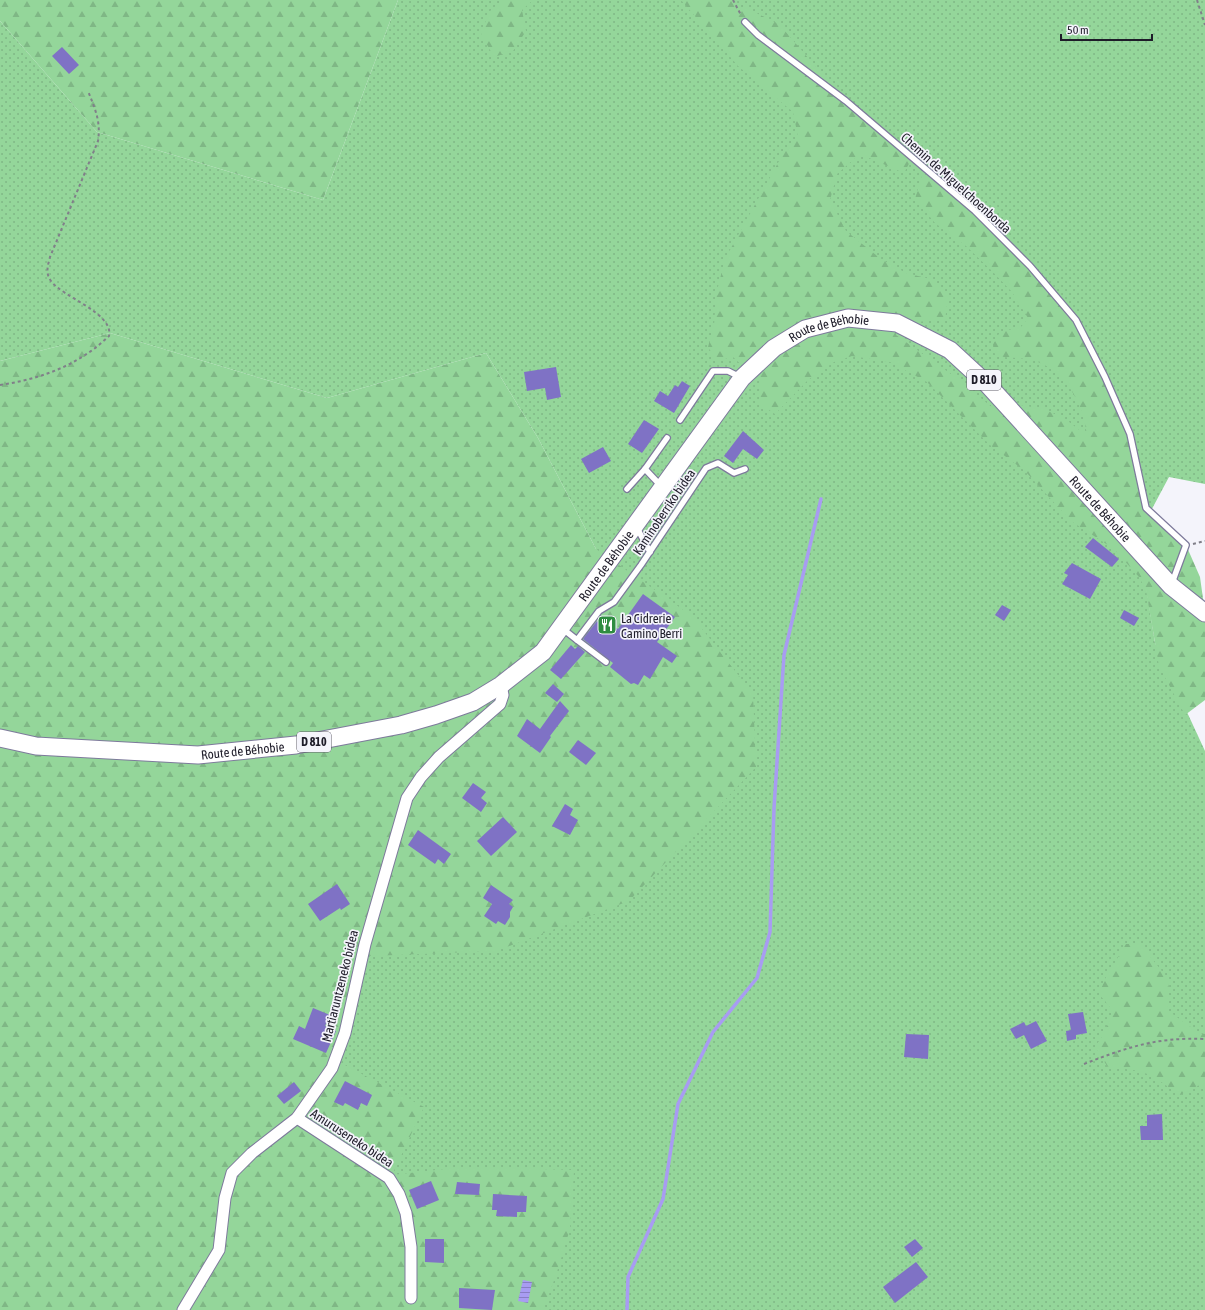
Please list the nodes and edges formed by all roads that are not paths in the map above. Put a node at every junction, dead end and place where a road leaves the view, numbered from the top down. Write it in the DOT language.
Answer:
graph roads {
  1 [pos="745,22"];
  2 [pos="742,378"];
  3 [pos="680,420"];
  4 [pos="667,438"];
  5 [pos="645,469"];
  6 [pos="746,469"];
  7 [pos="662,488"];
  8 [pos="627,489"];
  9 [pos="635,525"];
  10 [pos="650,552"];
  11 [pos="1171,586"];
  12 [pos="1205,613"];
  13 [pos="561,627"];
  14 [pos="578,640"];
  15 [pos="606,662"];
  16 [pos="501,685"];
  17 [pos="0,738"];
  18 [pos="297,1118"];
  19 [pos="412,1298"];
  20 [pos="183,1310"];
  1 -- 11 [label="lane, Chemin de Miguelchoenborda"];
  2 -- 3 [label="lane"];
  2 -- 7 [label="main road, Route de Béhobie / D 810"];
  2 -- 11 [label="main road, Route de Béhobie / D 810"];
  4 -- 5 [label="lane"];
  5 -- 7 [label="lane"];
  5 -- 8 [label="lane"];
  6 -- 10 [label="lane, Kaminoberriko bidea"];
  7 -- 9 [label="main road, Route de Béhobie / D 810"];
  9 -- 10 [label="lane"];
  9 -- 13 [label="main road, Route de Béhobie / D 810"];
  10 -- 14 [label="lane, Kaminoberriko bidea"];
  11 -- 12 [label="main road, Route de Béhobie / D 810"];
  13 -- 14 [label="lane"];
  13 -- 16 [label="main road, Route de Béhobie / D 810"];
  14 -- 15 [label="lane"];
  16 -- 17 [label="main road, Route de Béhobie / D 810"];
  16 -- 18 [label="street, Martiaruntzeneko bidea"];
  18 -- 19 [label="street, Amuruseneko bidea"];
  18 -- 20 [label="street, Martiaruntzeneko bidea"];
}
